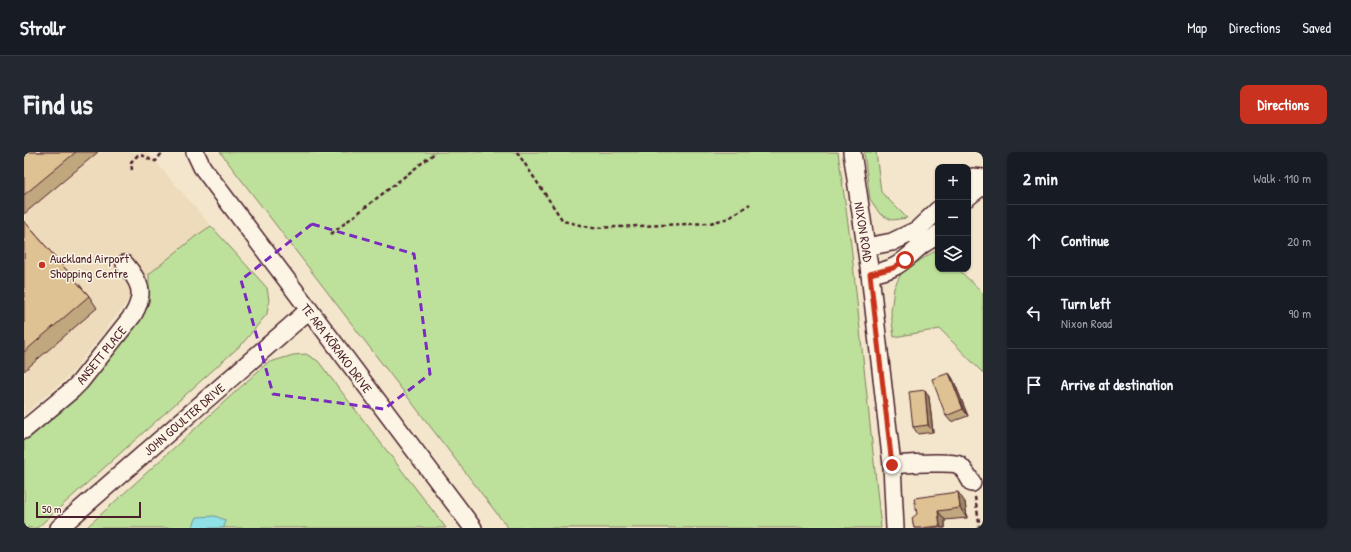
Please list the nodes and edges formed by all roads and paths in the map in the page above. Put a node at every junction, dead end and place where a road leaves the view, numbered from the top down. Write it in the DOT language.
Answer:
graph roads {
  1 [pos="160,152"];
  2 [pos="185,152"];
  3 [pos="436,152"];
  4 [pos="517,152"];
  5 [pos="852,152"];
  6 [pos="198,160"];
  7 [pos="132,170"];
  8 [pos="971,177"];
  9 [pos="983,178"];
  10 [pos="937,200"];
  11 [pos="750,204"];
  12 [pos="935,213"];
  13 [pos="935,225"];
  14 [pos="331,234"];
  15 [pos="935,236"];
  16 [pos="892,242"];
  17 [pos="923,244"];
  18 [pos="866,247"];
  19 [pos="125,264"];
  20 [pos="870,274"];
  21 [pos="309,310"];
  22 [pos="24,430"];
  23 [pos="892,465"];
  24 [pos="972,483"];
  25 [pos="59,528"];
  26 [pos="473,528"];
  27 [pos="895,528"];
  28 [pos="980,528"];
  1 -- 7 [label="path"];
  2 -- 6 [label="street, TE ARA KŌRAKO DRIVE"];
  3 -- 14 [label="path"];
  4 -- 11 [label="path"];
  5 -- 18 [label="street, NIXON ROAD"];
  6 -- 21 [label="street, TE ARA KŌRAKO DRIVE"];
  8 -- 9 [label="street"];
  10 -- 16 [label="street"];
  12 -- 16 [label="street"];
  13 -- 17 [label="street"];
  15 -- 17 [label="street"];
  16 -- 18 [label="street"];
  17 -- 20 [label="street"];
  18 -- 20 [label="street, NIXON ROAD"];
  19 -- 22 [label="street, ANSETT PLACE"];
  20 -- 23 [label="street, NIXON ROAD"];
  21 -- 25 [label="street, JOHN GOULTER DRIVE"];
  21 -- 26 [label="street, TE ARA KŌRAKO DRIVE"];
  23 -- 24 [label="street"];
  23 -- 27 [label="street, NIXON ROAD"];
  24 -- 28 [label="path"];
}
